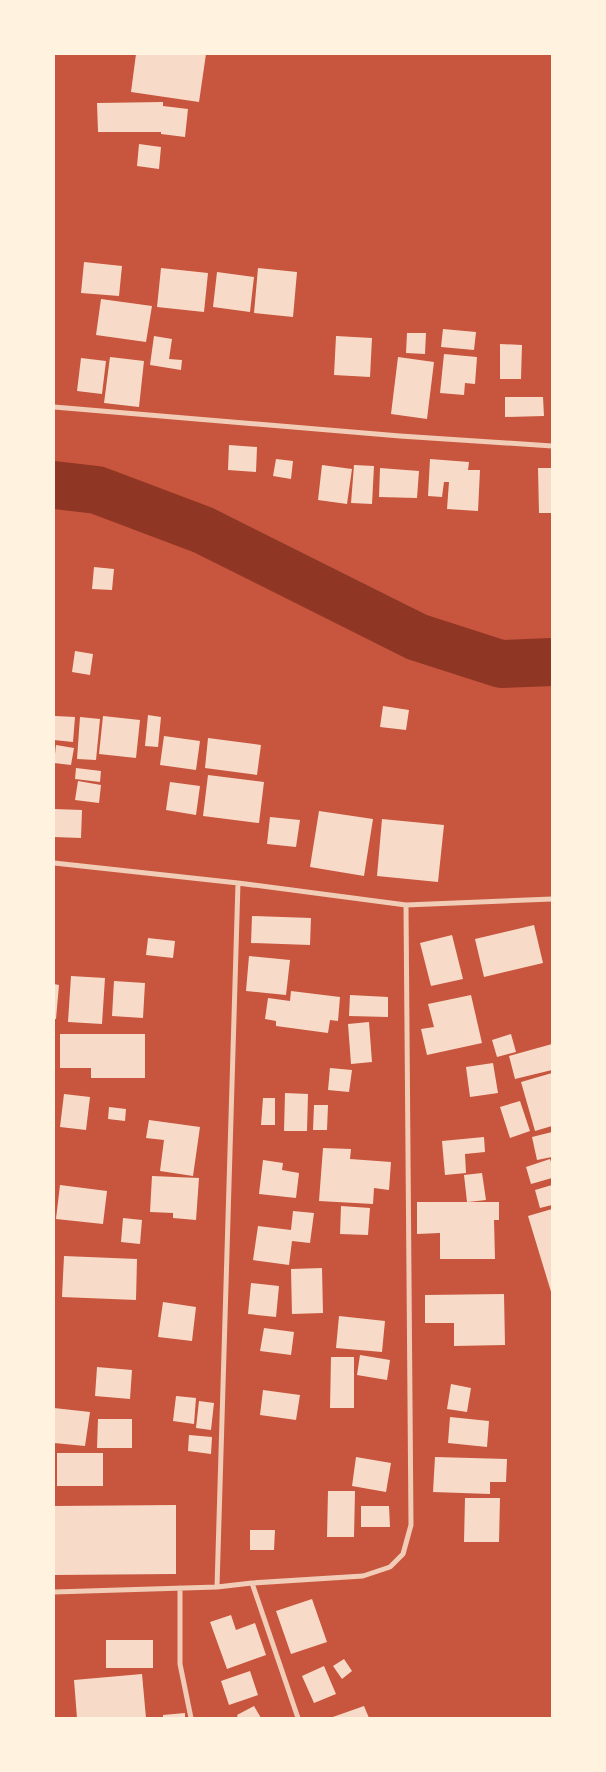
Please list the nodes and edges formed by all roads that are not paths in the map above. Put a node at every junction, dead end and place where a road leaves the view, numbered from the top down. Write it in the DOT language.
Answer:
graph roads {
  1 [pos="54,407"];
  2 [pos="552,446"];
  3 [pos="54,863"];
  4 [pos="238,883"];
  5 [pos="552,899"];
  6 [pos="406,905"];
  7 [pos="252,1583"];
  8 [pos="217,1587"];
  9 [pos="180,1588"];
  10 [pos="54,1592"];
  11 [pos="190,1718"];
  12 [pos="298,1718"];
  1 -- 2 [label="street"];
  3 -- 4 [label="street"];
  4 -- 6 [label="street"];
  4 -- 8 [label="street"];
  5 -- 6 [label="street"];
  6 -- 7 [label="street"];
  7 -- 8 [label="street"];
  7 -- 12 [label="street"];
  8 -- 9 [label="street"];
  9 -- 10 [label="street"];
  9 -- 11 [label="street"];
}
